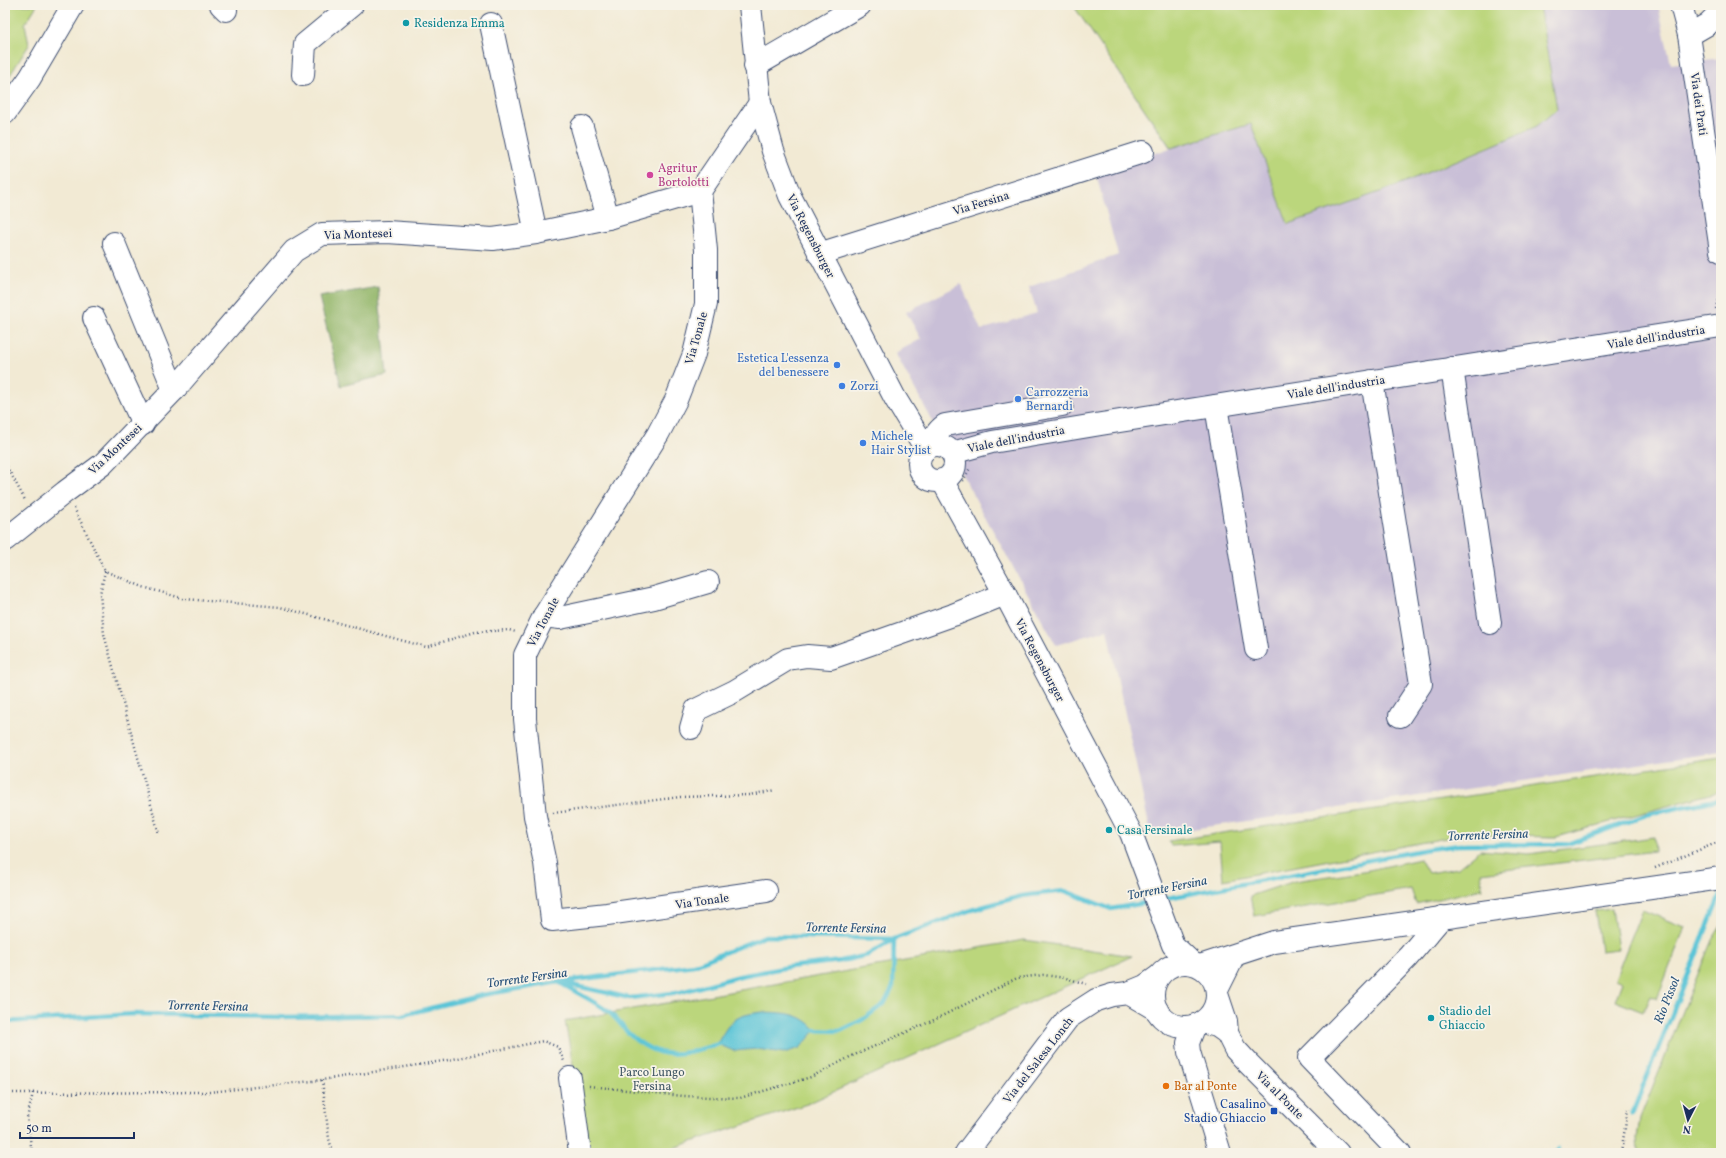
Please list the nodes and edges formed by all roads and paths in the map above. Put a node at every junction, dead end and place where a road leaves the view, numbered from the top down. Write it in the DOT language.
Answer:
graph roads {
  1 [pos="73,5"];
  2 [pos="352,5"];
  3 [pos="750,5"];
  4 [pos="860,5"];
  5 [pos="1681,5"];
  6 [pos="1721,11"];
  7 [pos="491,24"];
  8 [pos="1689,35"];
  9 [pos="755,66"];
  10 [pos="303,75"];
  11 [pos="760,103"];
  12 [pos="5,113"];
  13 [pos="582,127"];
  14 [pos="1143,152"];
  15 [pos="700,191"];
  16 [pos="608,218"];
  17 [pos="536,233"];
  18 [pos="114,243"];
  19 [pos="1721,251"];
  20 [pos="819,254"];
  21 [pos="94,318"];
  22 [pos="1721,326"];
  23 [pos="1452,368"];
  24 [pos="1372,381"];
  25 [pos="174,390"];
  26 [pos="1062,405"];
  27 [pos="1216,406"];
  28 [pos="143,424"];
  29 [pos="937,449"];
  30 [pos="5,463"];
  31 [pos="942,480"];
  32 [pos="65,492"];
  33 [pos="34,516"];
  34 [pos="5,540"];
  35 [pos="105,571"];
  36 [pos="708,582"];
  37 [pos="1005,594"];
  38 [pos="544,616"];
  39 [pos="1490,623"];
  40 [pos="533,638"];
  41 [pos="1256,649"];
  42 [pos="1400,716"];
  43 [pos="691,728"];
  44 [pos="775,790"];
  45 [pos="535,816"];
  46 [pos="160,834"];
  47 [pos="1721,841"];
  48 [pos="1651,869"];
  49 [pos="1721,878"];
  50 [pos="766,891"];
  51 [pos="1442,917"];
  52 [pos="1173,945"];
  53 [pos="1234,956"];
  54 [pos="1196,964"];
  55 [pos="1163,972"];
  56 [pos="1085,984"];
  57 [pos="1128,993"];
  58 [pos="1217,994"];
  59 [pos="1162,1015"];
  60 [pos="1199,1024"];
  61 [pos="1227,1033"];
  62 [pos="570,1078"];
  63 [pos="322,1080"];
  64 [pos="1197,1080"];
  65 [pos="5,1093"];
  66 [pos="33,1093"];
  67 [pos="1628,1109"];
  68 [pos="32,1153"];
  69 [pos="333,1153"];
  70 [pos="580,1153"];
  71 [pos="966,1153"];
  72 [pos="1220,1153"];
  73 [pos="1338,1153"];
  74 [pos="1400,1153"];
  75 [pos="1621,1153"];
  1 -- 12 [label="street"];
  2 -- 10 [label="street"];
  3 -- 9 [label="street, Via Regensburger"];
  4 -- 9 [label="street"];
  5 -- 8 [label="street, Via dei Prati"];
  6 -- 8 [label="street"];
  7 -- 17 [label="street"];
  8 -- 19 [label="street, Via dei Prati"];
  9 -- 11 [label="street, Via Regensburger"];
  11 -- 15 [label="street"];
  11 -- 20 [label="street, Via Regensburger"];
  13 -- 16 [label="street"];
  14 -- 20 [label="street, Via Fersina"];
  15 -- 16 [label="street, Via Montesei"];
  15 -- 38 [label="street, Via Tonale"];
  16 -- 17 [label="street, Via Montesei"];
  17 -- 25 [label="street, Via Montesei"];
  18 -- 25 [label="street"];
  20 -- 29 [label="street, Via Regensburger"];
  21 -- 28 [label="street"];
  22 -- 23 [label="street, Viale dell'industria"];
  23 -- 24 [label="street, Viale dell'industria"];
  23 -- 39 [label="street"];
  24 -- 27 [label="street, Viale dell'industria"];
  24 -- 42 [label="street"];
  25 -- 28 [label="street, Via Montesei"];
  26 -- 29 [label="street"];
  27 -- 29 [label="street, Viale dell'industria"];
  27 -- 41 [label="street"];
  28 -- 32 [label="street, Via Montesei"];
  29 -- 31 [label="street"];
  29 -- 31 [label="street"];
  30 -- 33 [label="path"];
  31 -- 37 [label="street, Via Regensburger"];
  32 -- 33 [label="street, Via Montesei"];
  32 -- 35 [label="path"];
  33 -- 34 [label="street, Via Montesei"];
  35 -- 40 [label="path"];
  35 -- 46 [label="path"];
  36 -- 38 [label="street"];
  37 -- 43 [label="street"];
  37 -- 52 [label="street, Via Regensburger"];
  38 -- 40 [label="street, Via Tonale"];
  40 -- 45 [label="street, Via Tonale"];
  44 -- 45 [label="path"];
  45 -- 50 [label="street, Via Tonale"];
  47 -- 48 [label="path"];
  49 -- 51 [label="street"];
  51 -- 53 [label="street"];
  51 -- 74 [label="street"];
  52 -- 54 [label="street"];
  52 -- 55 [label="street"];
  53 -- 54 [label="street"];
  53 -- 58 [label="street"];
  54 -- 55 [label="street"];
  54 -- 58 [label="street"];
  55 -- 57 [label="street, Via del Salesa Lonch"];
  55 -- 59 [label="street"];
  56 -- 62 [label="path"];
  57 -- 59 [label="street"];
  57 -- 71 [label="street, Via del Salesa Lonch"];
  58 -- 60 [label="street"];
  58 -- 61 [label="street, Via al Ponte"];
  59 -- 60 [label="street"];
  59 -- 64 [label="street"];
  60 -- 61 [label="street"];
  60 -- 64 [label="street"];
  61 -- 73 [label="street, Via al Ponte"];
  62 -- 63 [label="path"];
  62 -- 70 [label="street"];
  63 -- 66 [label="path"];
  63 -- 69 [label="path"];
  64 -- 72 [label="street"];
  65 -- 66 [label="path"];
  66 -- 68 [label="path"];
  67 -- 75 [label="path"];
}
